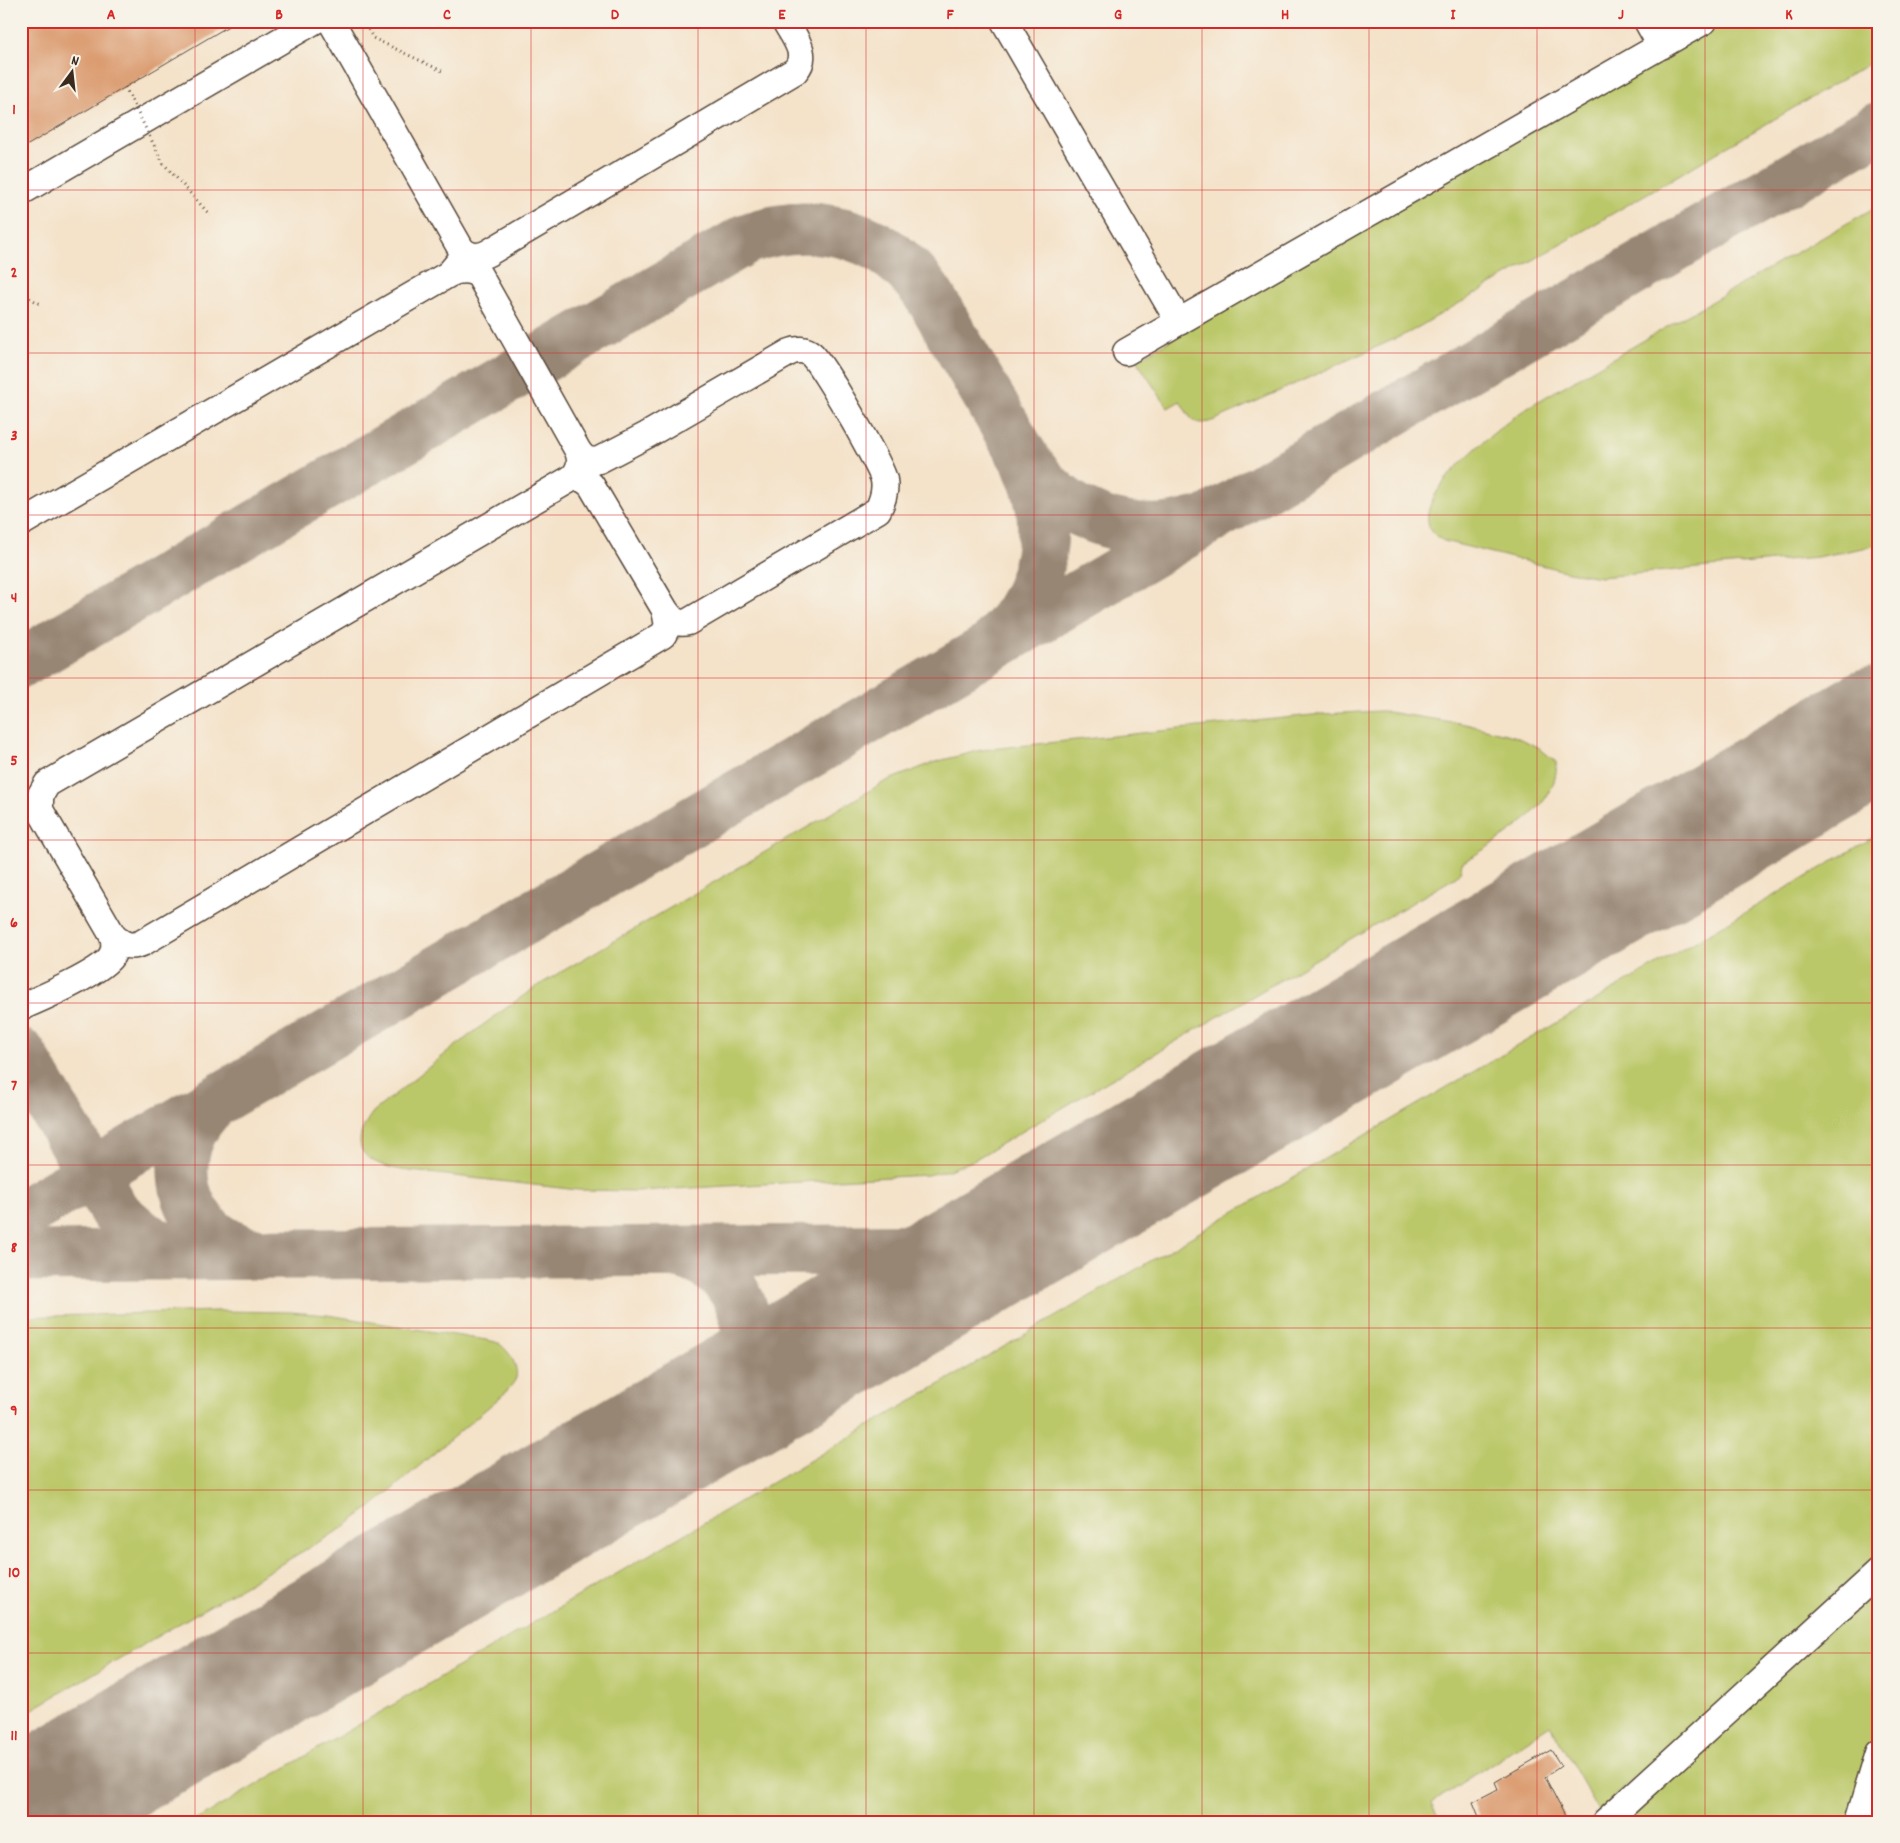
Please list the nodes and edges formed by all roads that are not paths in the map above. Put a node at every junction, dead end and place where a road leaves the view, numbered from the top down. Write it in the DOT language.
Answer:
graph roads {
  1 [pos="314,21"];
  2 [pos="331,21"];
  3 [pos="785,21"];
  4 [pos="1004,21"];
  5 [pos="1647,21"];
  6 [pos="1704,21"];
  7 [pos="1661,46"];
  8 [pos="21,192"];
  9 [pos="461,248"];
  10 [pos="483,264"];
  11 [pos="449,274"];
  12 [pos="1179,322"];
  13 [pos="1126,352"];
  14 [pos="590,455"];
  15 [pos="582,482"];
  16 [pos="21,524"];
  17 [pos="665,610"];
  18 [pos="113,936"];
  19 [pos="21,1007"];
  20 [pos="1879,1572"];
  21 [pos="1879,1753"];
  22 [pos="1605,1822"];
  23 [pos="1858,1822"];
  1 -- 8 [label="lane"];
  2 -- 9 [label="lane"];
  3 -- 10 [label="lane"];
  4 -- 12 [label="lane"];
  5 -- 7 [label="lane"];
  6 -- 7 [label="lane"];
  7 -- 12 [label="lane"];
  9 -- 10 [label="lane"];
  9 -- 11 [label="lane"];
  10 -- 11 [label="lane"];
  10 -- 14 [label="lane"];
  11 -- 16 [label="lane"];
  12 -- 13 [label="lane"];
  14 -- 15 [label="lane"];
  14 -- 17 [label="lane"];
  15 -- 17 [label="lane"];
  15 -- 18 [label="lane"];
  17 -- 18 [label="lane"];
  18 -- 19 [label="lane"];
  20 -- 22 [label="lane"];
  21 -- 23 [label="lane"];
}
